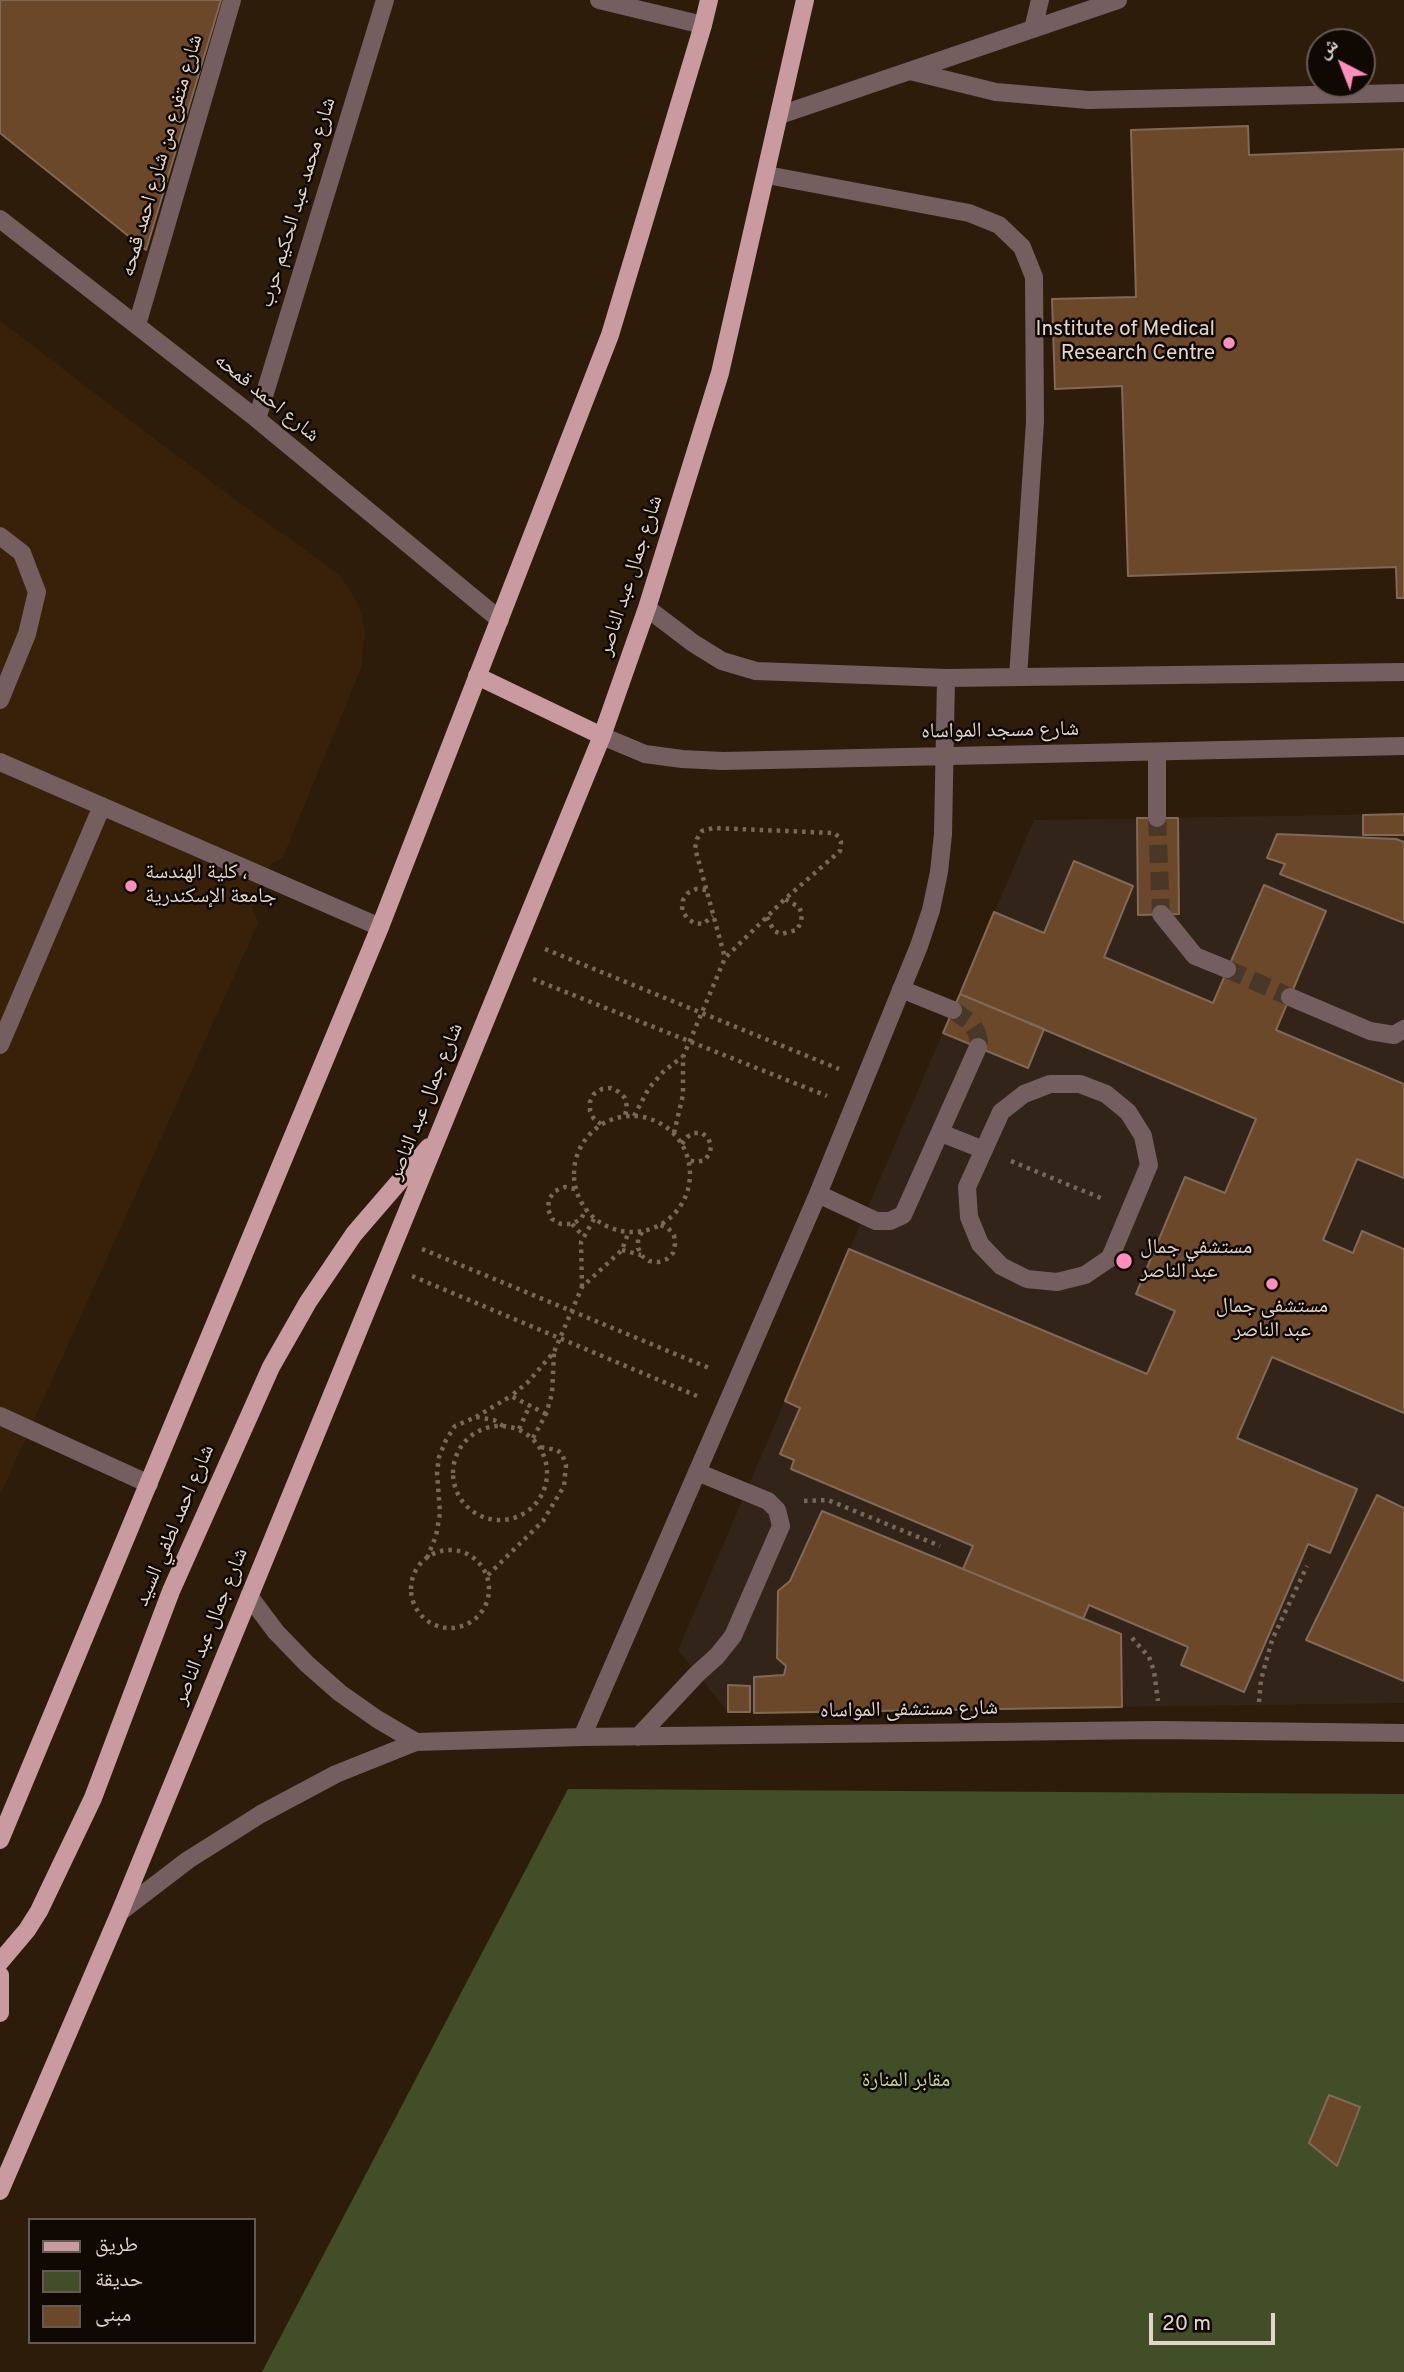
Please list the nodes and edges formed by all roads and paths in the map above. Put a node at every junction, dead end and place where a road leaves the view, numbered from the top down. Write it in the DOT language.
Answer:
graph roads {
  1 [pos="232,0"];
  2 [pos="385,0"];
  3 [pos="599,0"];
  4 [pos="709,0"];
  5 [pos="805,0"];
  6 [pos="1040,0"];
  7 [pos="1118,0"];
  8 [pos="704,25"];
  9 [pos="1033,29"];
  10 [pos="911,71"];
  11 [pos="1404,93"];
  12 [pos="780,115"];
  13 [pos="767,175"];
  14 [pos="0,219"];
  15 [pos="137,325"];
  16 [pos="257,419"];
  17 [pos="0,536"];
  18 [pos="647,608"];
  19 [pos="500,620"];
  20 [pos="1404,672"];
  21 [pos="477,677"];
  22 [pos="1018,677"];
  23 [pos="946,678"];
  24 [pos="0,700"];
  25 [pos="601,736"];
  26 [pos="1404,746"];
  27 [pos="1157,752"];
  28 [pos="945,755"];
  29 [pos="0,762"];
  30 [pos="102,806"];
  31 [pos="1157,818"];
  32 [pos="706,890"];
  33 [pos="785,899"];
  34 [pos="1161,915"];
  35 [pos="713,916"];
  36 [pos="767,916"];
  37 [pos="380,927"];
  38 [pos="519,938"];
  39 [pos="725,958"];
  40 [pos="506,968"];
  41 [pos="1227,969"];
  42 [pos="901,989"];
  43 [pos="1290,997"];
  44 [pos="953,1010"];
  45 [pos="702,1013"];
  46 [pos="1404,1029"];
  47 [pos="689,1042"];
  48 [pos="0,1045"];
  49 [pos="978,1047"];
  50 [pos="683,1057"];
  51 [pos="864,1079"];
  52 [pos="853,1107"];
  53 [pos="634,1115"];
  54 [pos="625,1116"];
  55 [pos="601,1124"];
  56 [pos="674,1133"];
  57 [pos="941,1133"];
  58 [pos="440,1134"];
  59 [pos="682,1144"];
  60 [pos="984,1150"];
  61 [pos="688,1160"];
  62 [pos="1015,1163"];
  63 [pos="575,1189"];
  64 [pos="818,1194"];
  65 [pos="1104,1199"];
  66 [pos="586,1209"];
  67 [pos="594,1219"];
  68 [pos="572,1224"];
  69 [pos="660,1225"];
  70 [pos="629,1231"];
  71 [pos="642,1231"];
  72 [pos="583,1236"];
  73 [pos="396,1238"];
  74 [pos="622,1250"];
  75 [pos="642,1256"];
  76 [pos="385,1265"];
  77 [pos="582,1287"];
  78 [pos="572,1311"];
  79 [pos="560,1338"];
  80 [pos="554,1352"];
  81 [pos="738,1380"];
  82 [pos="511,1396"];
  83 [pos="530,1405"];
  84 [pos="725,1408"];
  85 [pos="546,1414"];
  86 [pos="0,1416"];
  87 [pos="476,1417"];
  88 [pos="503,1426"];
  89 [pos="519,1429"];
  90 [pos="533,1438"];
  91 [pos="539,1447"];
  92 [pos="698,1472"];
  93 [pos="149,1484"];
  94 [pos="777,1510"];
  95 [pos="940,1546"];
  96 [pos="426,1558"];
  97 [pos="1307,1566"];
  98 [pos="488,1575"];
  99 [pos="249,1597"];
  100 [pos="1132,1638"];
  101 [pos="1158,1730"];
  102 [pos="1258,1731"];
  103 [pos="1404,1733"];
  104 [pos="582,1737"];
  105 [pos="638,1737"];
  106 [pos="415,1742"];
  107 [pos="0,1840"];
  108 [pos="120,1912"];
  109 [pos="0,1962"];
  110 [pos="0,1975"];
  111 [pos="0,2013"];
  112 [pos="0,2191"];
  1 -- 15 [label="street, شارع متفرع من شارع احمد قمحه"];
  2 -- 16 [label="street, شارع محمد عبد الحكيم حرب"];
  3 -- 8 [label="street"];
  4 -- 8 [label="main road"];
  5 -- 12 [label="main road, شارع جمال عبد الناصر"];
  6 -- 9 [label="street"];
  7 -- 9 [label="street"];
  8 -- 19 [label="main road"];
  9 -- 10 [label="street"];
  10 -- 11 [label="street"];
  10 -- 12 [label="street"];
  12 -- 13 [label="main road, شارع جمال عبد الناصر"];
  13 -- 18 [label="main road, شارع جمال عبد الناصر"];
  13 -- 22 [label="street"];
  14 -- 15 [label="street, شارع احمد قمحه"];
  15 -- 16 [label="street, شارع احمد قمحه"];
  16 -- 19 [label="street, شارع احمد قمحه"];
  17 -- 24 [label="street"];
  18 -- 23 [label="street"];
  18 -- 25 [label="main road, شارع جمال عبد الناصر"];
  19 -- 21 [label="main road"];
  20 -- 22 [label="street"];
  21 -- 25 [label="main road"];
  21 -- 37 [label="main road"];
  22 -- 23 [label="street"];
  23 -- 28 [label="street"];
  25 -- 28 [label="street, شارع مسجد المواساه"];
  25 -- 38 [label="main road, شارع جمال عبد الناصر"];
  26 -- 27 [label="street, شارع مسجد المواساه"];
  27 -- 28 [label="street, شارع مسجد المواساه"];
  27 -- 31 [label="street"];
  28 -- 42 [label="street"];
  29 -- 30 [label="street"];
  30 -- 37 [label="street"];
  30 -- 48 [label="street"];
  32 -- 33 [label="path"];
  32 -- 35 [label="path"];
  32 -- 35 [label="path"];
  33 -- 36 [label="path"];
  33 -- 36 [label="path"];
  34 -- 41 [label="street"];
  35 -- 39 [label="path"];
  36 -- 39 [label="path"];
  37 -- 93 [label="main road"];
  38 -- 40 [label="main road, شارع جمال عبد الناصر"];
  38 -- 45 [label="path"];
  39 -- 45 [label="path"];
  40 -- 47 [label="path"];
  40 -- 58 [label="main road, شارع جمال عبد الناصر"];
  42 -- 44 [label="street"];
  42 -- 51 [label="street"];
  43 -- 46 [label="street"];
  45 -- 47 [label="path"];
  45 -- 51 [label="path"];
  47 -- 50 [label="path"];
  47 -- 52 [label="path"];
  49 -- 57 [label="street"];
  50 -- 53 [label="path"];
  50 -- 56 [label="path"];
  51 -- 52 [label="street"];
  52 -- 64 [label="street"];
  53 -- 54 [label="path"];
  53 -- 56 [label="path"];
  54 -- 55 [label="path"];
  54 -- 55 [label="path"];
  55 -- 63 [label="path"];
  56 -- 59 [label="path"];
  57 -- 60 [label="street"];
  57 -- 64 [label="street"];
  58 -- 73 [label="main road, شارع جمال عبد الناصر"];
  58 -- 109 [label="main road, شارع احمد لطفي السيد"];
  59 -- 61 [label="path"];
  59 -- 61 [label="path"];
  60 -- 60 [label="street"];
  61 -- 69 [label="path"];
  62 -- 65 [label="path"];
  63 -- 66 [label="path"];
  63 -- 68 [label="path"];
  64 -- 81 [label="street"];
  66 -- 67 [label="path"];
  66 -- 68 [label="path"];
  67 -- 70 [label="path"];
  67 -- 72 [label="path"];
  68 -- 72 [label="path"];
  69 -- 71 [label="path"];
  69 -- 75 [label="path"];
  70 -- 71 [label="path"];
  70 -- 74 [label="path"];
  71 -- 75 [label="path"];
  72 -- 77 [label="path"];
  73 -- 76 [label="main road, شارع جمال عبد الناصر"];
  73 -- 78 [label="path"];
  74 -- 75 [label="path"];
  74 -- 77 [label="path"];
  76 -- 79 [label="path"];
  76 -- 99 [label="main road, شارع جمال عبد الناصر"];
  77 -- 78 [label="path"];
  78 -- 79 [label="path"];
  78 -- 81 [label="path"];
  79 -- 80 [label="path"];
  79 -- 84 [label="path"];
  80 -- 82 [label="path"];
  80 -- 85 [label="path"];
  81 -- 84 [label="street"];
  82 -- 83 [label="path"];
  82 -- 87 [label="path"];
  83 -- 85 [label="path"];
  83 -- 89 [label="path"];
  84 -- 92 [label="street"];
  85 -- 90 [label="path"];
  86 -- 93 [label="street"];
  87 -- 88 [label="path"];
  87 -- 96 [label="path"];
  88 -- 89 [label="path"];
  88 -- 91 [label="path"];
  89 -- 90 [label="path"];
  90 -- 91 [label="path"];
  91 -- 98 [label="path"];
  92 -- 94 [label="street"];
  92 -- 104 [label="street"];
  93 -- 107 [label="main road"];
  94 -- 95 [label="path"];
  94 -- 105 [label="street"];
  96 -- 98 [label="path"];
  96 -- 98 [label="path"];
  97 -- 102 [label="path"];
  99 -- 106 [label="street"];
  99 -- 108 [label="main road, شارع جمال عبد الناصر"];
  100 -- 101 [label="path"];
  101 -- 102 [label="street, شارع مستشفى المواساه"];
  101 -- 105 [label="street, شارع مستشفى المواساه"];
  102 -- 103 [label="street, شارع مستشفى المواساه"];
  104 -- 105 [label="street, شارع مستشفى المواساه"];
  104 -- 106 [label="street, شارع مستشفى المواساه"];
  106 -- 108 [label="street, شارع مستشفى المواساه"];
  108 -- 112 [label="main road, شارع جمال عبد الناصر"];
  110 -- 111 [label="main road"];
}
